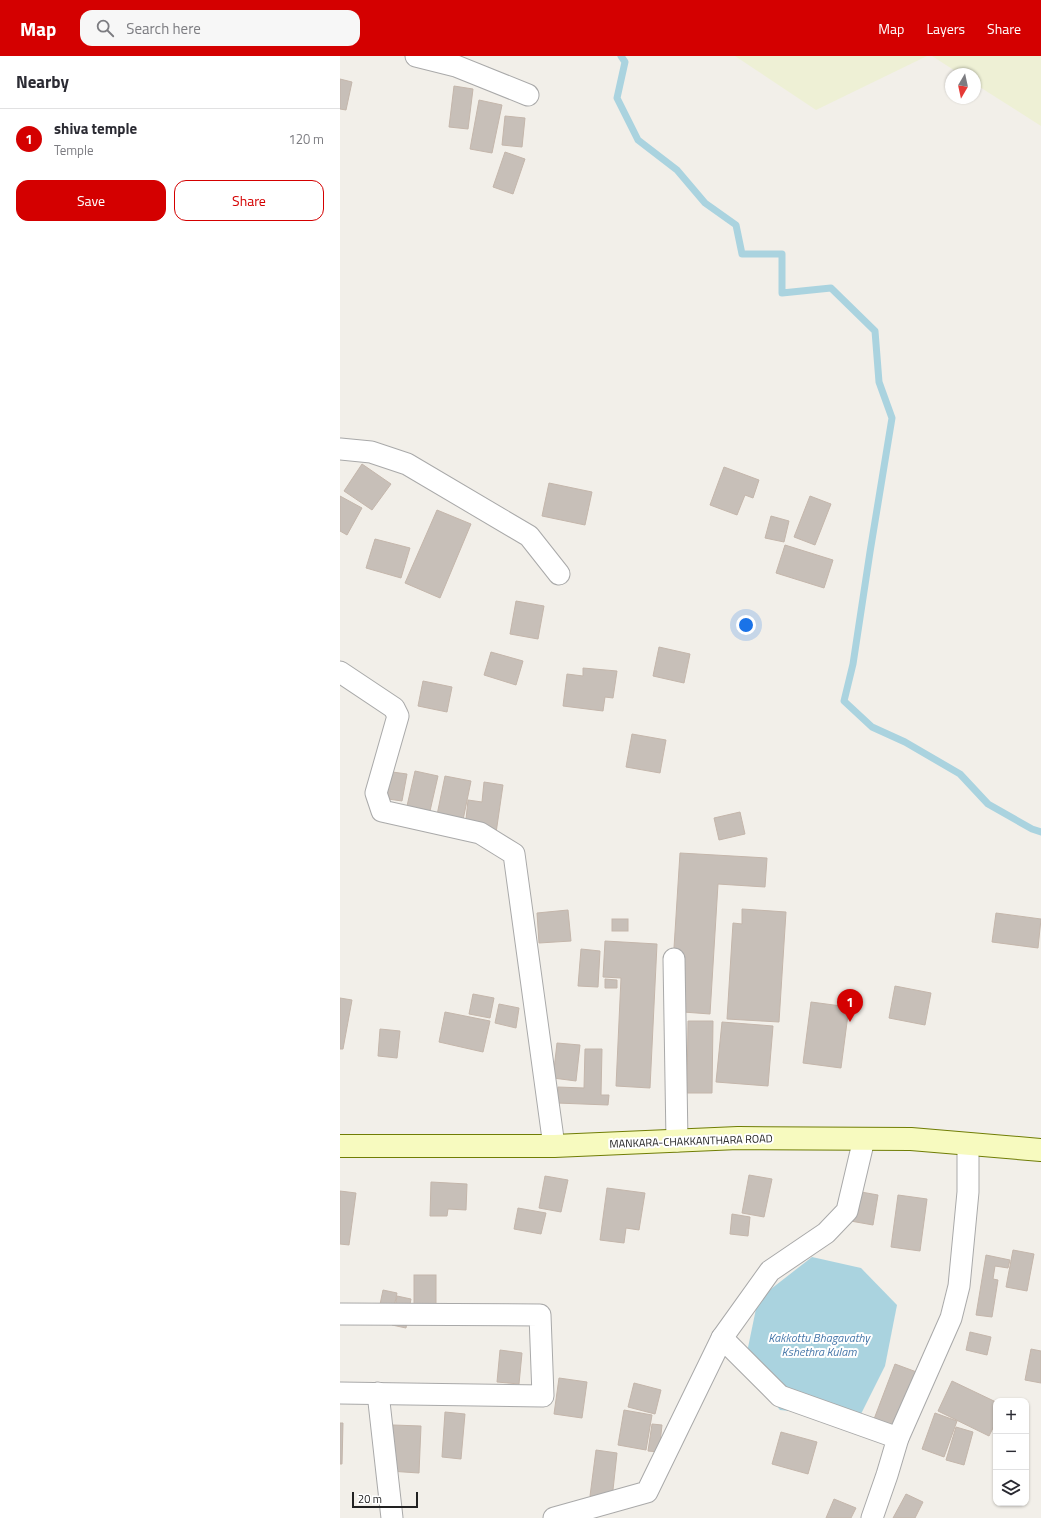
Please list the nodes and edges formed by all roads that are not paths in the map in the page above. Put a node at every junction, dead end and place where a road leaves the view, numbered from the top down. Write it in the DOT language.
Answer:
graph roads {
  1 [pos="416,56"];
  2 [pos="528,95"];
  3 [pos="340,449"];
  4 [pos="559,574"];
  5 [pos="340,672"];
  6 [pos="674,959"];
  7 [pos="864,1139"];
  8 [pos="677,1141"];
  9 [pos="968,1144"];
  10 [pos="340,1146"];
  11 [pos="554,1146"];
  12 [pos="1041,1150"];
  13 [pos="340,1314"];
  14 [pos="722,1338"];
  15 [pos="340,1393"];
  16 [pos="378,1393"];
  17 [pos="898,1438"];
  18 [pos="392,1518"];
  19 [pos="554,1518"];
  20 [pos="872,1518"];
  1 -- 2 [label="street"];
  3 -- 4 [label="street"];
  5 -- 11 [label="street"];
  6 -- 8 [label="street"];
  7 -- 8 [label="main road, MANKARA-CHAKKANTHARA ROAD"];
  7 -- 9 [label="main road, MANKARA-CHAKKANTHARA ROAD"];
  7 -- 14 [label="street"];
  8 -- 11 [label="main road, MANKARA-CHAKKANTHARA ROAD"];
  9 -- 12 [label="main road, MANKARA-CHAKKANTHARA ROAD"];
  9 -- 17 [label="street"];
  10 -- 11 [label="main road, MANKARA-CHAKKANTHARA ROAD"];
  13 -- 16 [label="street"];
  14 -- 17 [label="street"];
  14 -- 19 [label="street"];
  15 -- 16 [label="street"];
  16 -- 18 [label="street"];
  17 -- 20 [label="street"];
}
